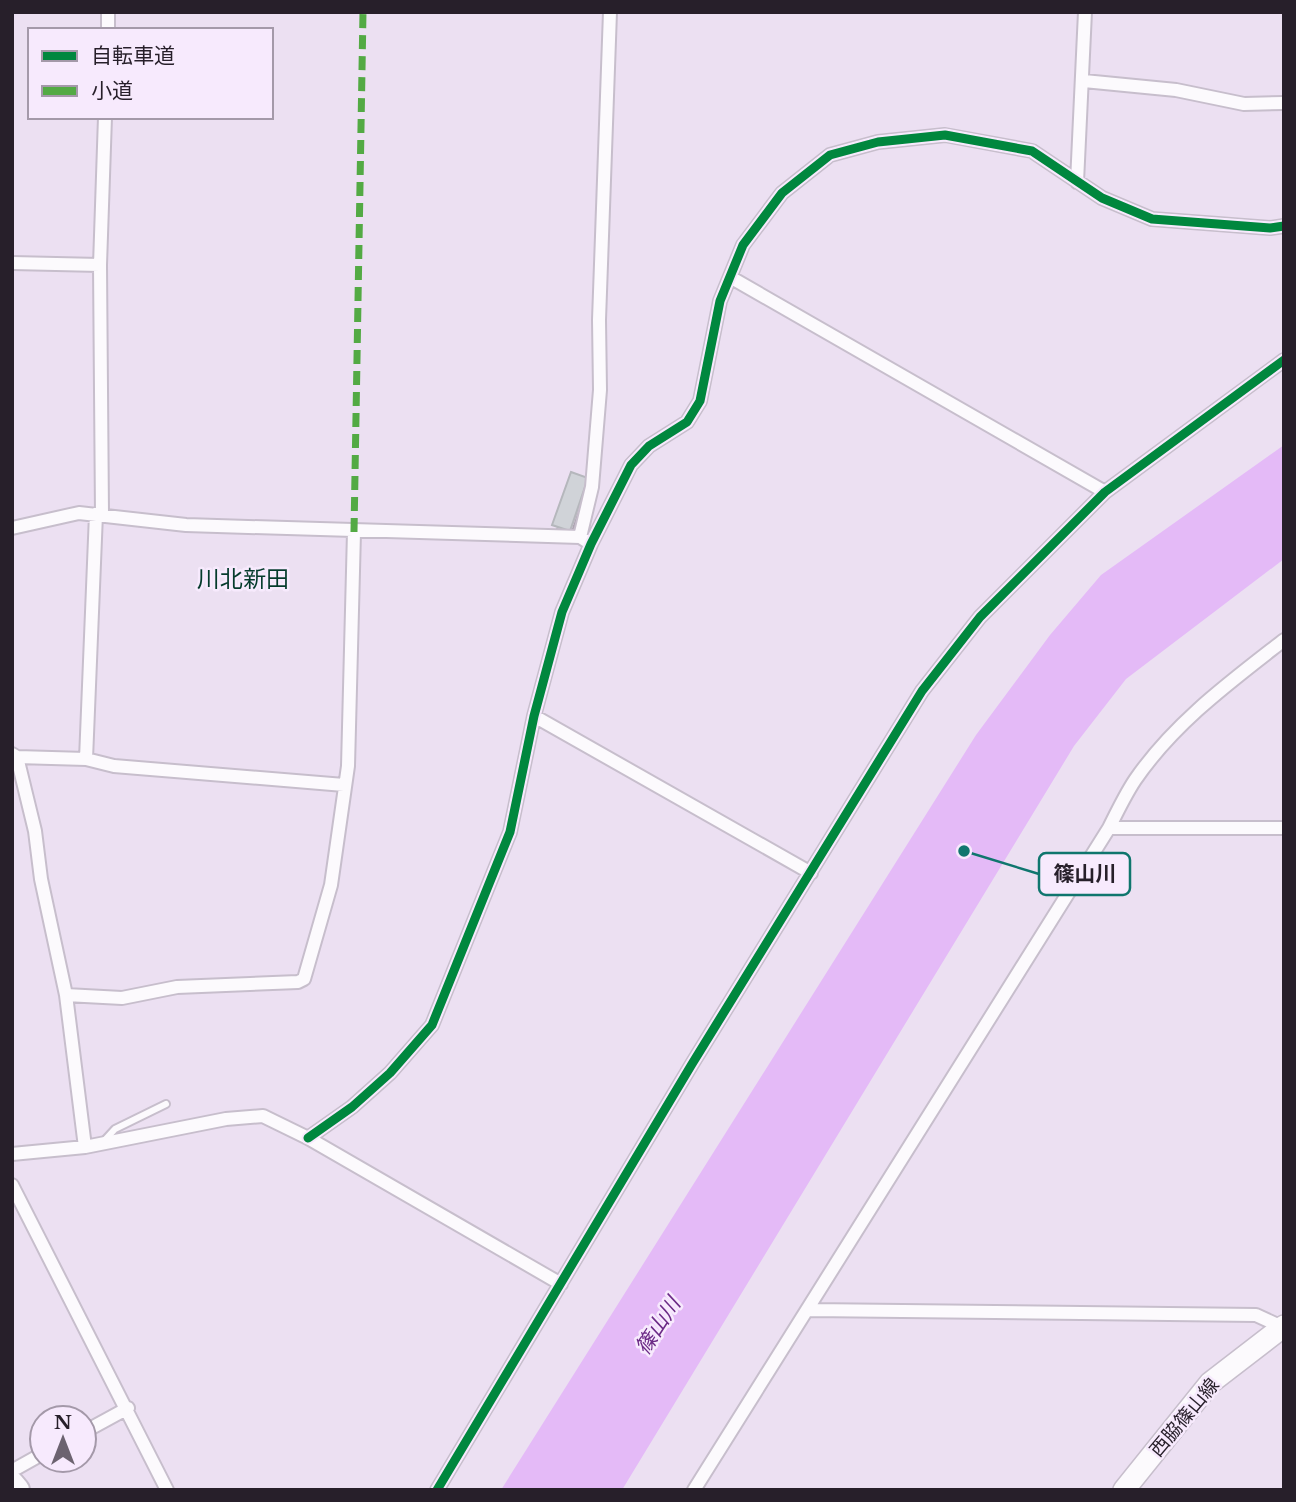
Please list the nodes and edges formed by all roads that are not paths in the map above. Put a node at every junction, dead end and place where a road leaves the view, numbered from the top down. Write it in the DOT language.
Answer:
graph roads {
  1 [pos="610,12"];
  2 [pos="1085,12"];
  3 [pos="1084,81"];
  4 [pos="1284,103"];
  5 [pos="105,119"];
  6 [pos="1077,182"];
  7 [pos="1284,226"];
  8 [pos="12,262"];
  9 [pos="100,265"];
  10 [pos="730,277"];
  11 [pos="1284,360"];
  12 [pos="1105,492"];
  13 [pos="99,514"];
  14 [pos="12,528"];
  15 [pos="354,532"];
  16 [pos="586,540"];
  17 [pos="1284,640"];
  18 [pos="534,716"];
  19 [pos="14,756"];
  20 [pos="86,759"];
  21 [pos="344,785"];
  22 [pos="1109,828"];
  23 [pos="1284,828"];
  24 [pos="811,873"];
  25 [pos="66,995"];
  26 [pos="166,1104"];
  27 [pos="308,1138"];
  28 [pos="100,1144"];
  29 [pos="85,1147"];
  30 [pos="12,1154"];
  31 [pos="12,1185"];
  32 [pos="561,1283"];
  33 [pos="810,1310"];
  34 [pos="1283,1326"];
  35 [pos="128,1408"];
  36 [pos="98,1424"];
  37 [pos="28,1467"];
  38 [pos="15,1480"];
  39 [pos="167,1490"];
  40 [pos="437,1490"];
  41 [pos="694,1490"];
  42 [pos="1124,1490"];
  1 -- 16 [label="street"];
  2 -- 3 [label="street"];
  3 -- 4 [label="street"];
  3 -- 6 [label="street"];
  5 -- 9 [label="street"];
  6 -- 7 [label="street"];
  6 -- 10 [label="street"];
  8 -- 9 [label="street"];
  9 -- 13 [label="street"];
  10 -- 12 [label="street"];
  10 -- 16 [label="street"];
  11 -- 12 [label="street"];
  12 -- 24 [label="street"];
  13 -- 14 [label="street"];
  13 -- 15 [label="street"];
  13 -- 20 [label="street"];
  15 -- 16 [label="street"];
  15 -- 21 [label="street"];
  16 -- 18 [label="street"];
  17 -- 22 [label="street"];
  18 -- 24 [label="street"];
  18 -- 27 [label="street"];
  19 -- 20 [label="street"];
  19 -- 25 [label="street"];
  20 -- 21 [label="street"];
  21 -- 25 [label="street"];
  22 -- 23 [label="street"];
  22 -- 33 [label="street"];
  24 -- 32 [label="street"];
  25 -- 29 [label="street"];
  26 -- 28 [label="lane"];
  27 -- 28 [label="street"];
  27 -- 32 [label="street"];
  28 -- 29 [label="street"];
  29 -- 30 [label="street"];
  31 -- 35 [label="street"];
  32 -- 40 [label="street"];
  33 -- 34 [label="street"];
  33 -- 41 [label="street"];
  34 -- 42 [label="main road, 西脇篠山線"];
  35 -- 36 [label="street"];
  35 -- 39 [label="street"];
  37 -- 38 [label="street"];
}
